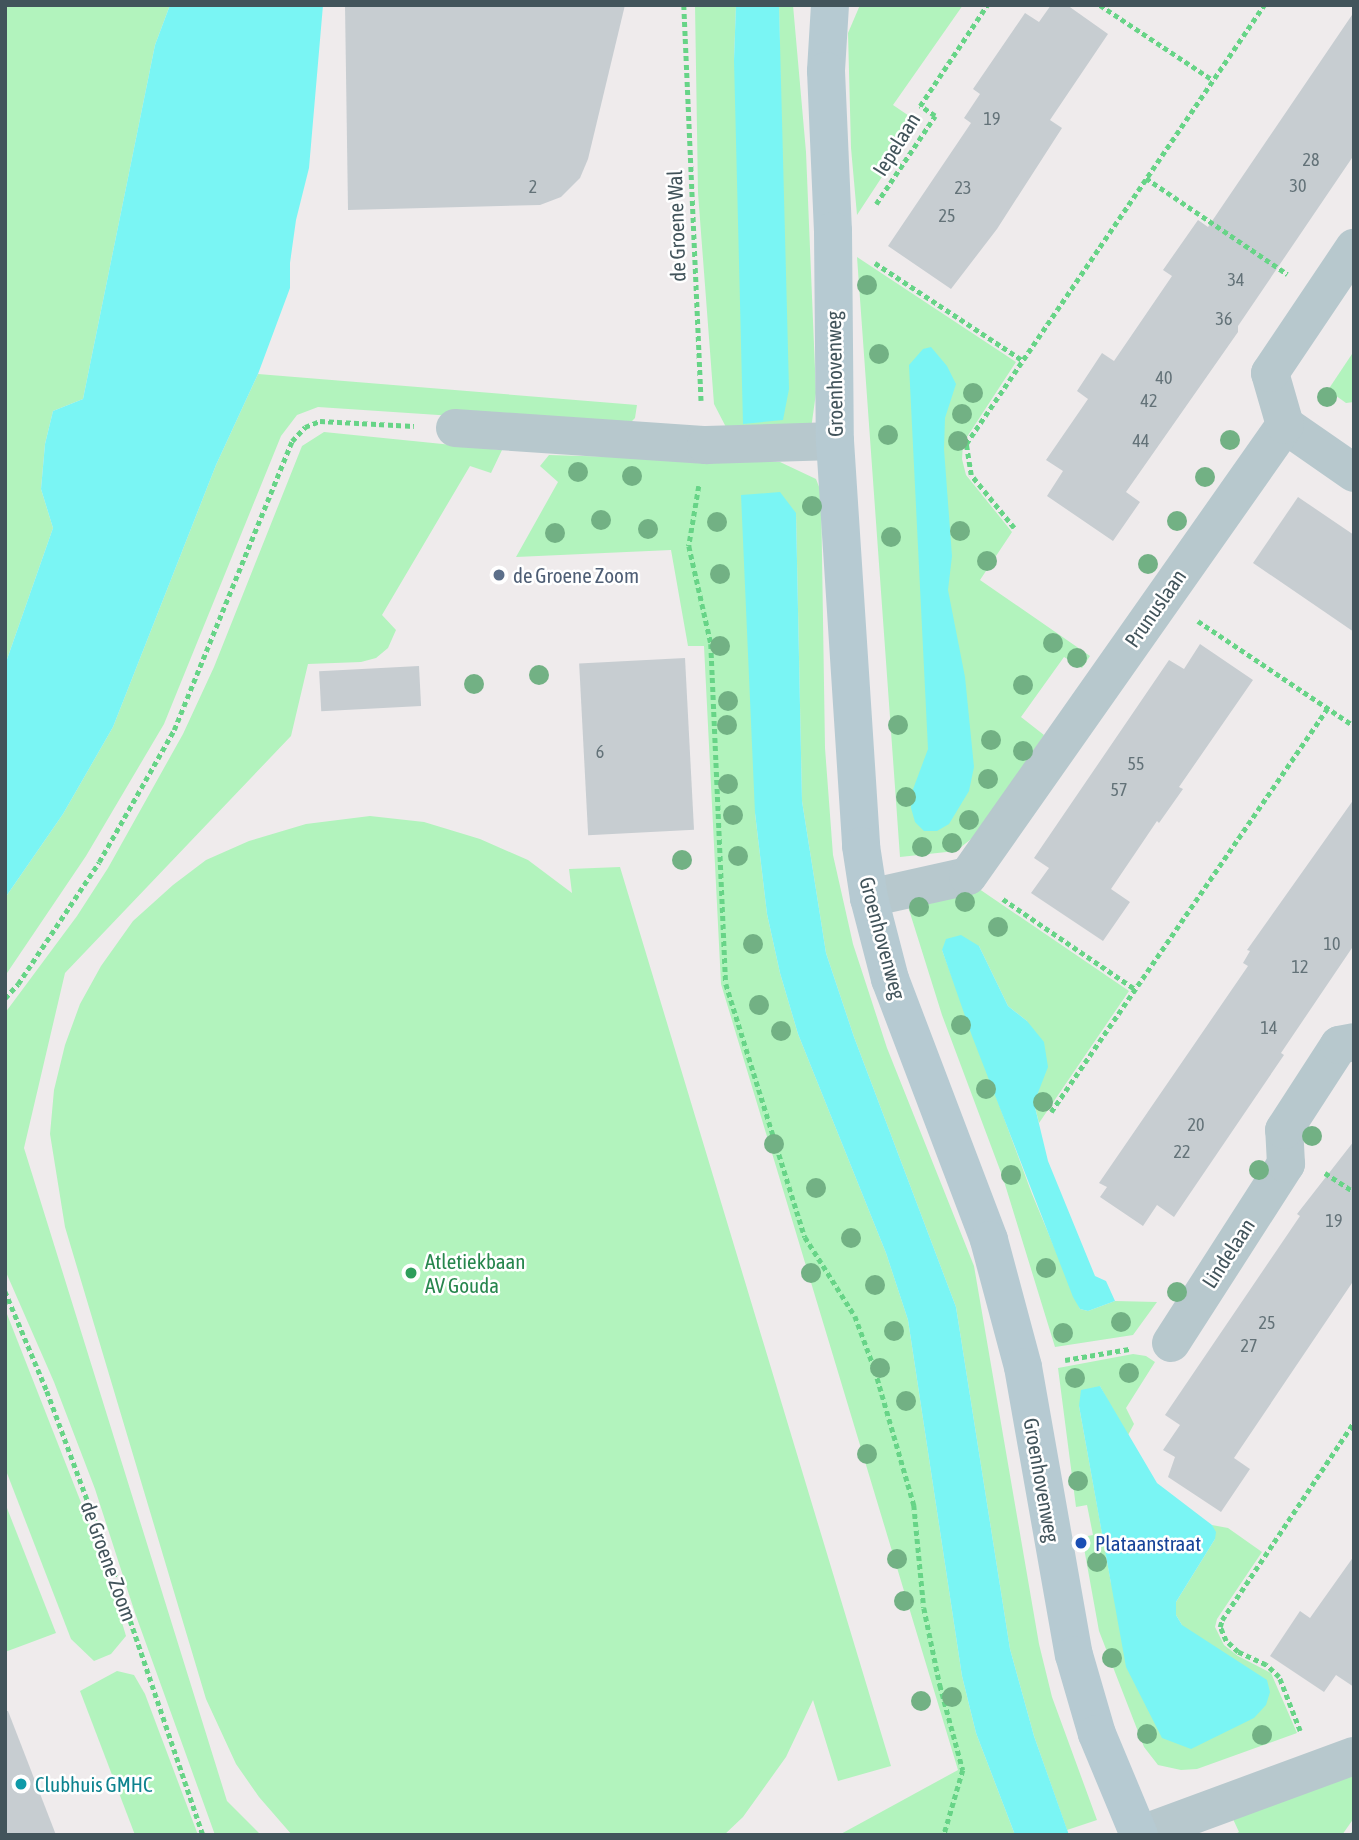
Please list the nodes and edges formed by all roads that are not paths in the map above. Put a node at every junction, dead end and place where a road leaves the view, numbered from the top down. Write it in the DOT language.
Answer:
graph roads {
  1 [pos="830,5"];
  2 [pos="1354,248"];
  3 [pos="1284,425"];
  4 [pos="455,428"];
  5 [pos="835,441"];
  6 [pos="1354,473"];
  7 [pos="869,898"];
  8 [pos="1354,1042"];
  9 [pos="1171,1343"];
  10 [pos="1354,1756"];
  11 [pos="1139,1835"];
  1 -- 5 [label="street, Groenhovenweg"];
  2 -- 3 [label="street"];
  3 -- 6 [label="street"];
  3 -- 7 [label="street, Prunuslaan"];
  4 -- 5 [label="street"];
  5 -- 7 [label="street, Groenhovenweg"];
  7 -- 11 [label="street, Groenhovenweg"];
  8 -- 9 [label="street, Lindelaan"];
  10 -- 11 [label="street"];
}
